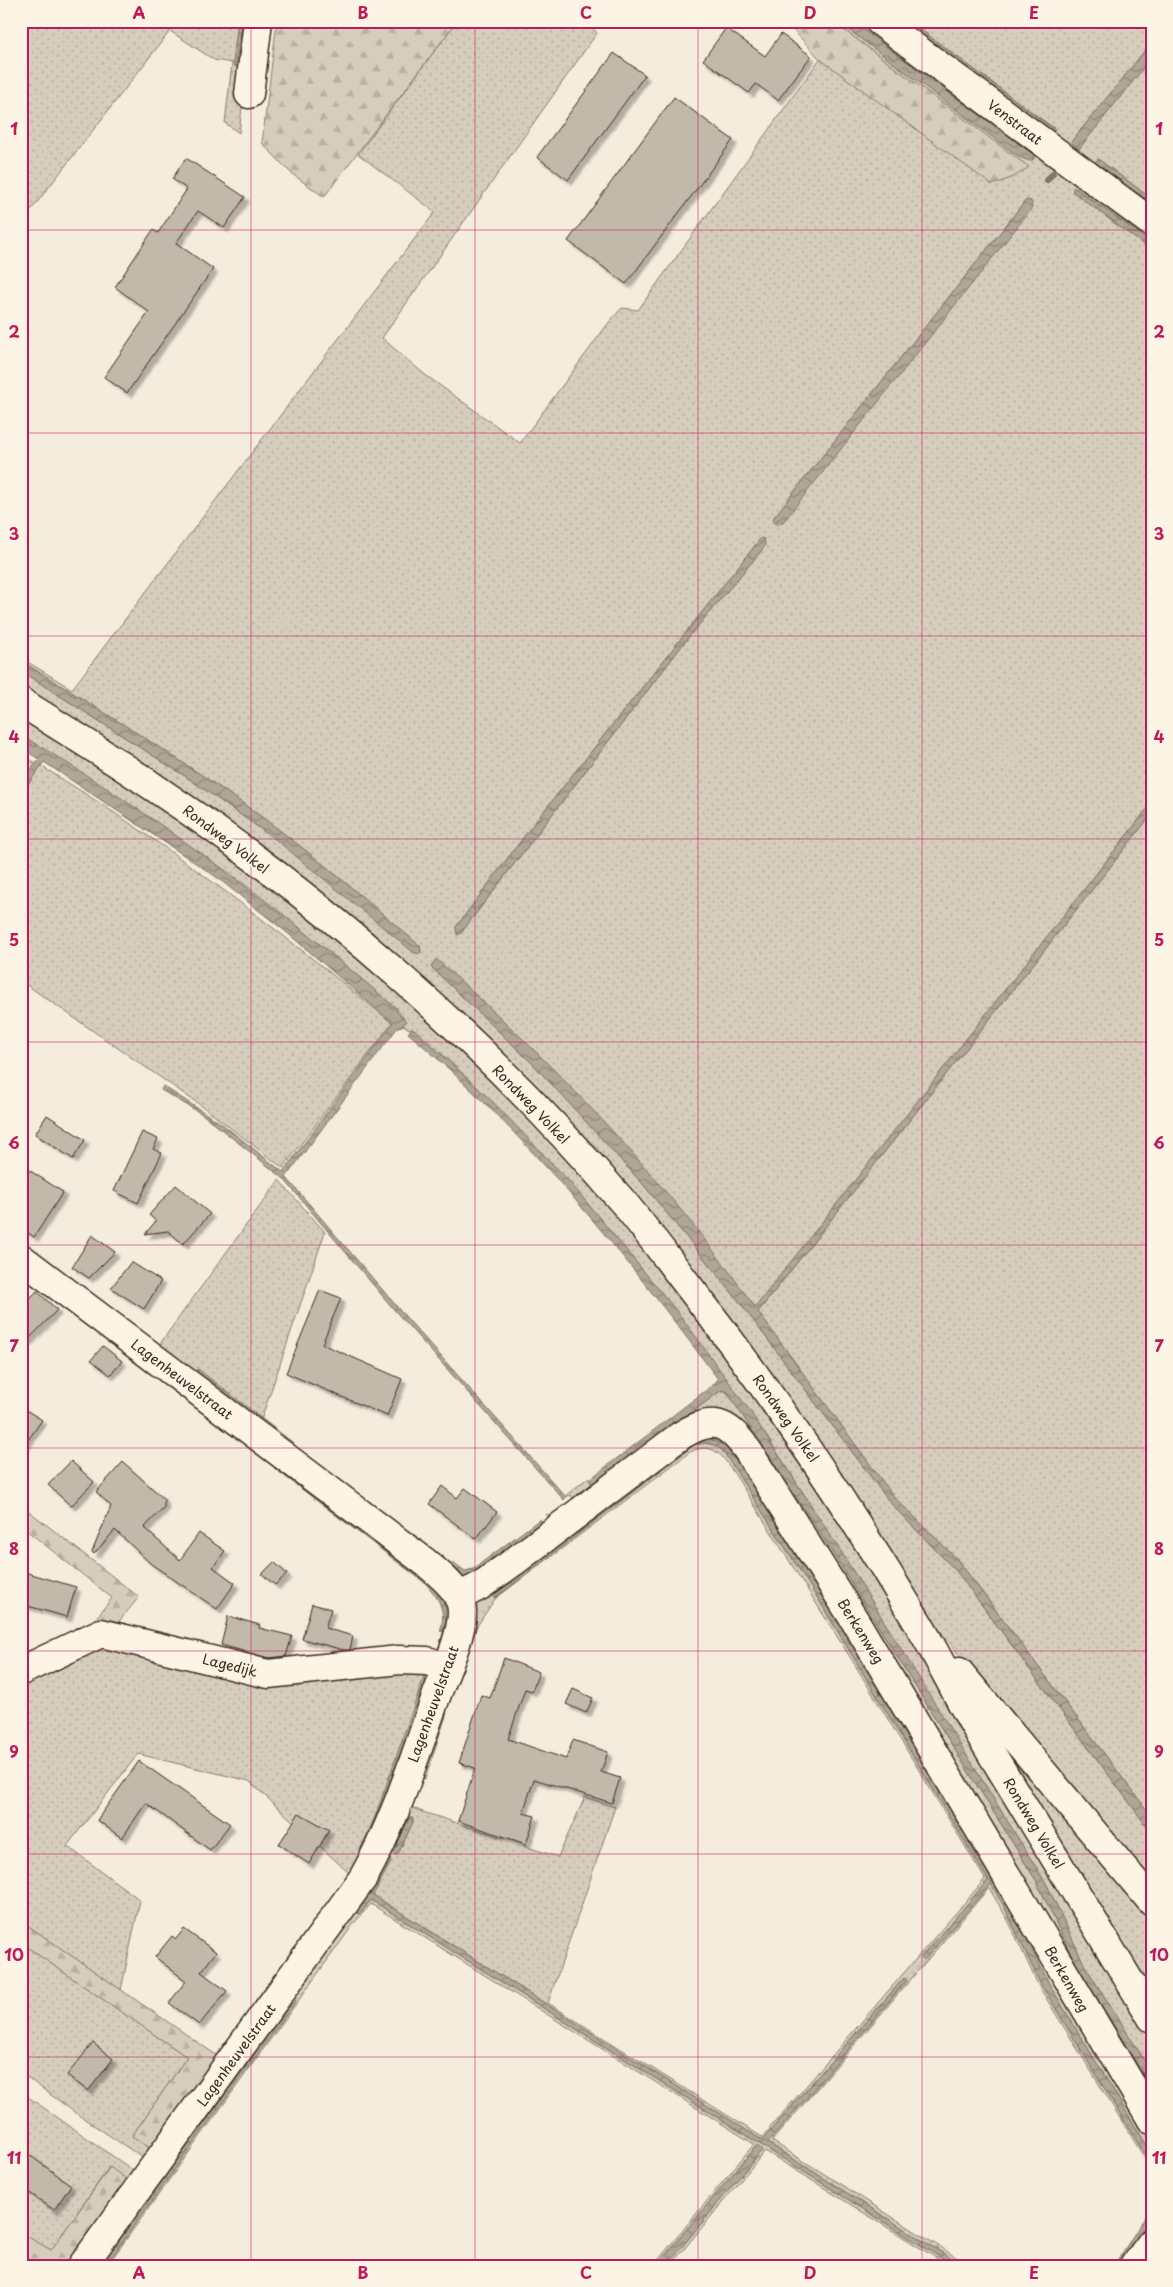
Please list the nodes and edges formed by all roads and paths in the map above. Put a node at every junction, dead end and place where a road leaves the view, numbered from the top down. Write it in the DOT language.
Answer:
graph roads {
  1 [pos="258,21"];
  2 [pos="879,21"];
  3 [pos="249,94"];
  4 [pos="1152,223"];
  5 [pos="21,702"];
  6 [pos="21,1258"];
  7 [pos="458,1597"];
  8 [pos="920,1625"];
  9 [pos="447,1666"];
  10 [pos="21,1671"];
  11 [pos="1152,1902"];
  12 [pos="1152,2018"];
  13 [pos="1152,2120"];
  14 [pos="1152,2242"];
  15 [pos="82,2266"];
  16 [pos="1134,2266"];
  1 -- 3 [label="street"];
  2 -- 4 [label="street, Venstraat"];
  5 -- 8 [label="street, Rondweg Volkel"];
  6 -- 7 [label="street, Lagenheuvelstraat"];
  7 -- 9 [label="street, Lagenheuvelstraat"];
  7 -- 13 [label="street, Berkenweg"];
  8 -- 11 [label="street, Rondweg Volkel"];
  8 -- 12 [label="street, Rondweg Volkel"];
  9 -- 10 [label="street, Lagedijk"];
  9 -- 15 [label="street, Lagenheuvelstraat"];
  14 -- 16 [label="street"];
}
